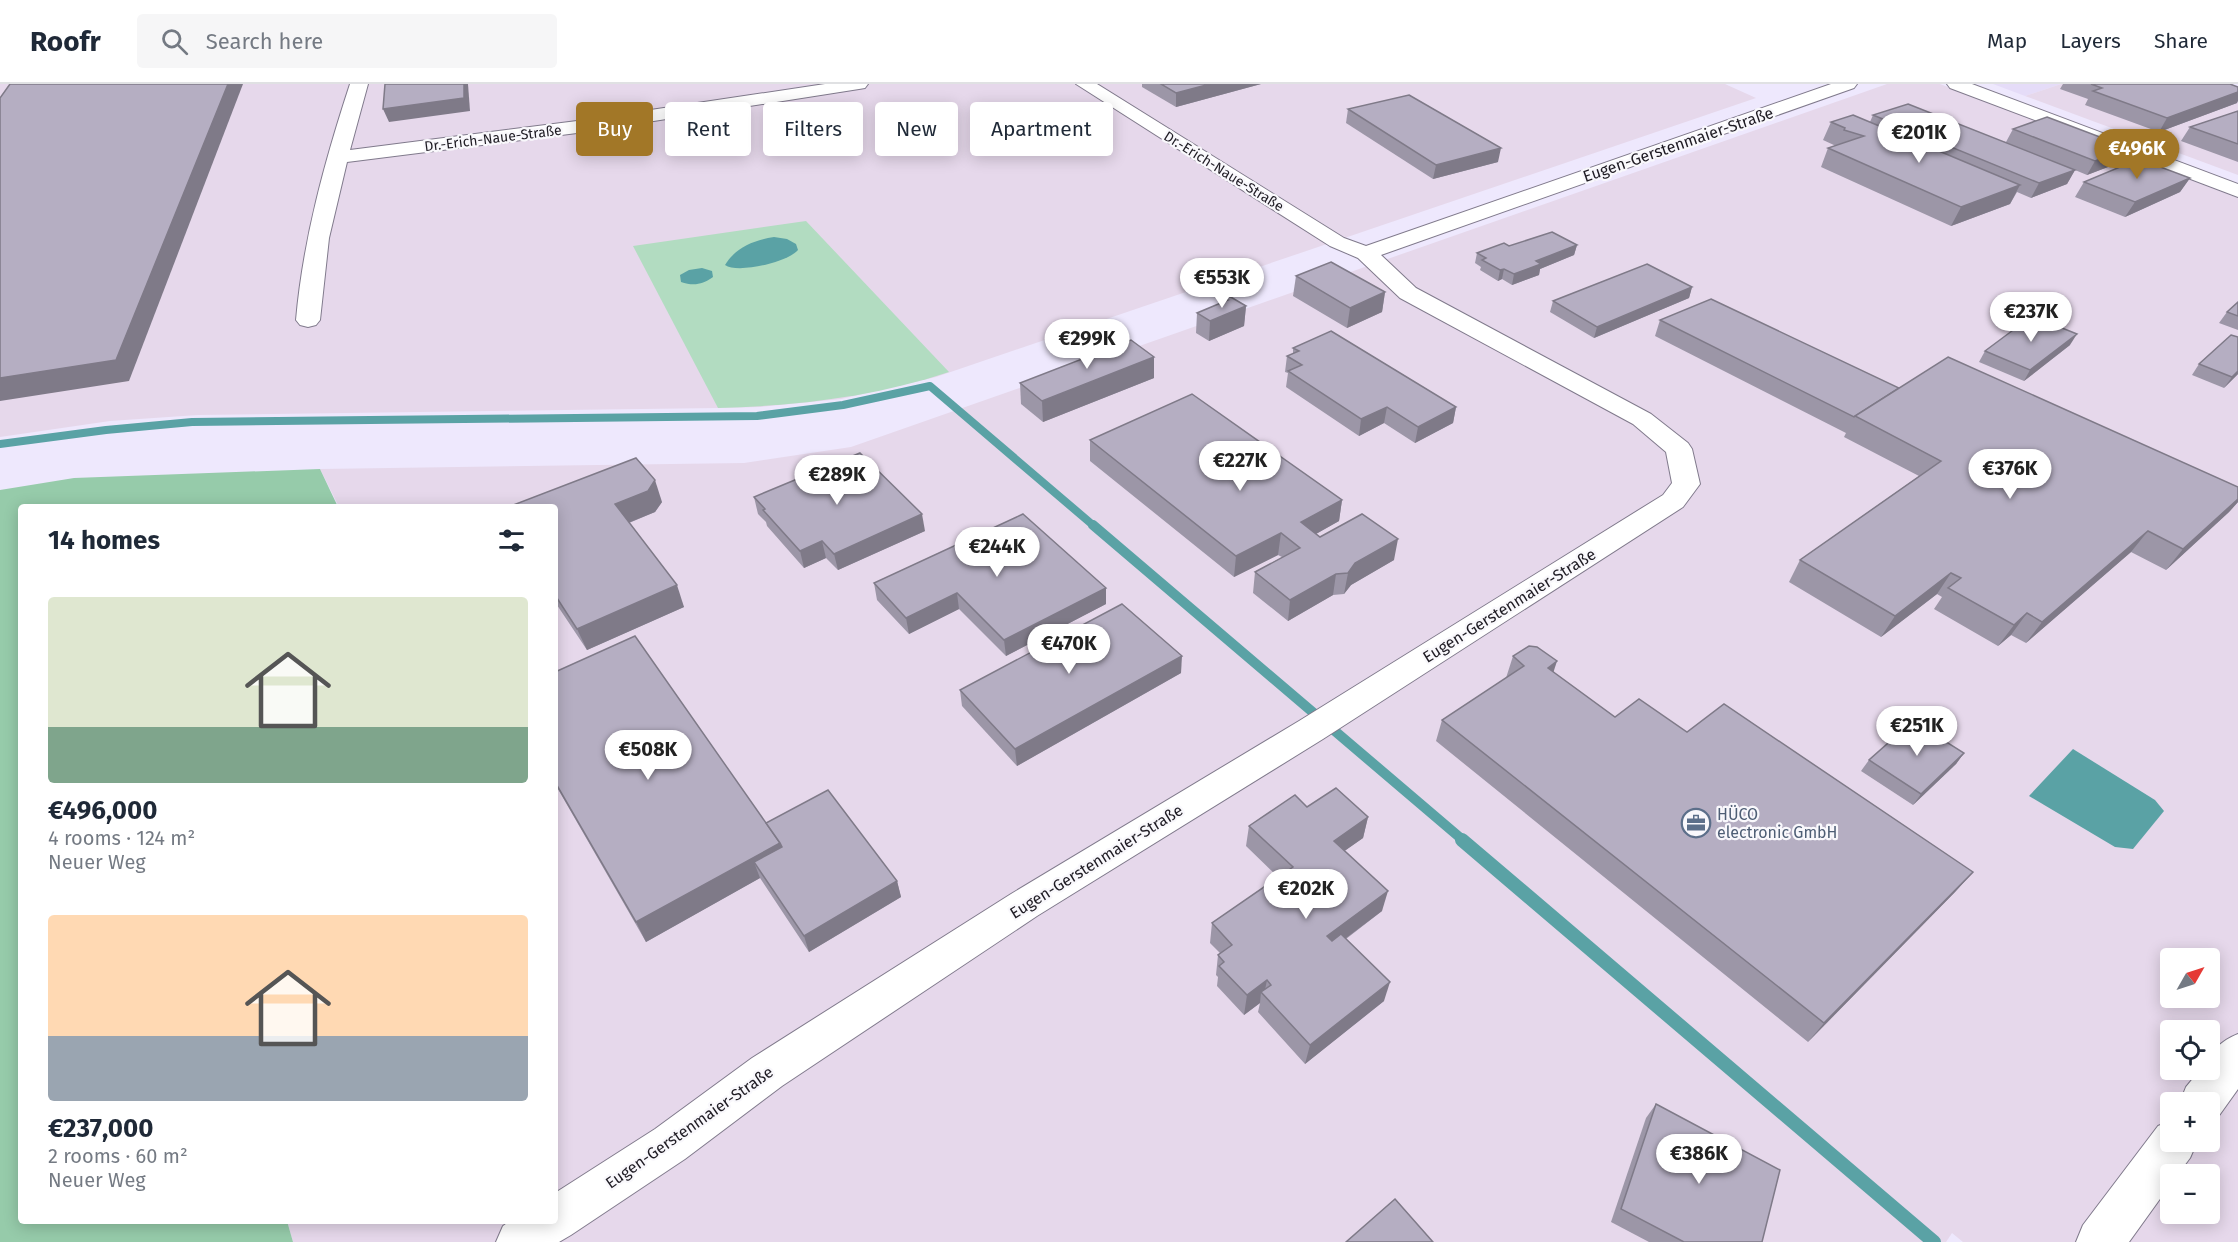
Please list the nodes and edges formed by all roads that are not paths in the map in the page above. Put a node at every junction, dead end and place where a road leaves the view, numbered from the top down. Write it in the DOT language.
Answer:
graph roads {
  1 [pos="359,84"];
  2 [pos="859,84"];
  3 [pos="1085,84"];
  4 [pos="1848,84"];
  5 [pos="1956,84"];
  6 [pos="339,157"];
  7 [pos="2238,191"];
  8 [pos="1366,253"];
  9 [pos="308,320"];
  10 [pos="2238,1054"];
  11 [pos="2210,1092"];
  12 [pos="2167,1152"];
  13 [pos="558,1217"];
  14 [pos="547,1224"];
  15 [pos="519,1242"];
  16 [pos="2100,1242"];
  1 -- 6 [label="street"];
  2 -- 6 [label="street, Dr.-Erich-Naue-Straße"];
  3 -- 8 [label="street, Dr.-Erich-Naue-Straße"];
  4 -- 8 [label="street, Eugen-Gerstenmaier-Straße"];
  5 -- 7 [label="street"];
  6 -- 9 [label="street"];
  8 -- 13 [label="street, Eugen-Gerstenmaier-Straße"];
  10 -- 11 [label="main road"];
  12 -- 16 [label="main road"];
  14 -- 15 [label="street, Eugen-Gerstenmaier-Straße"];
}
